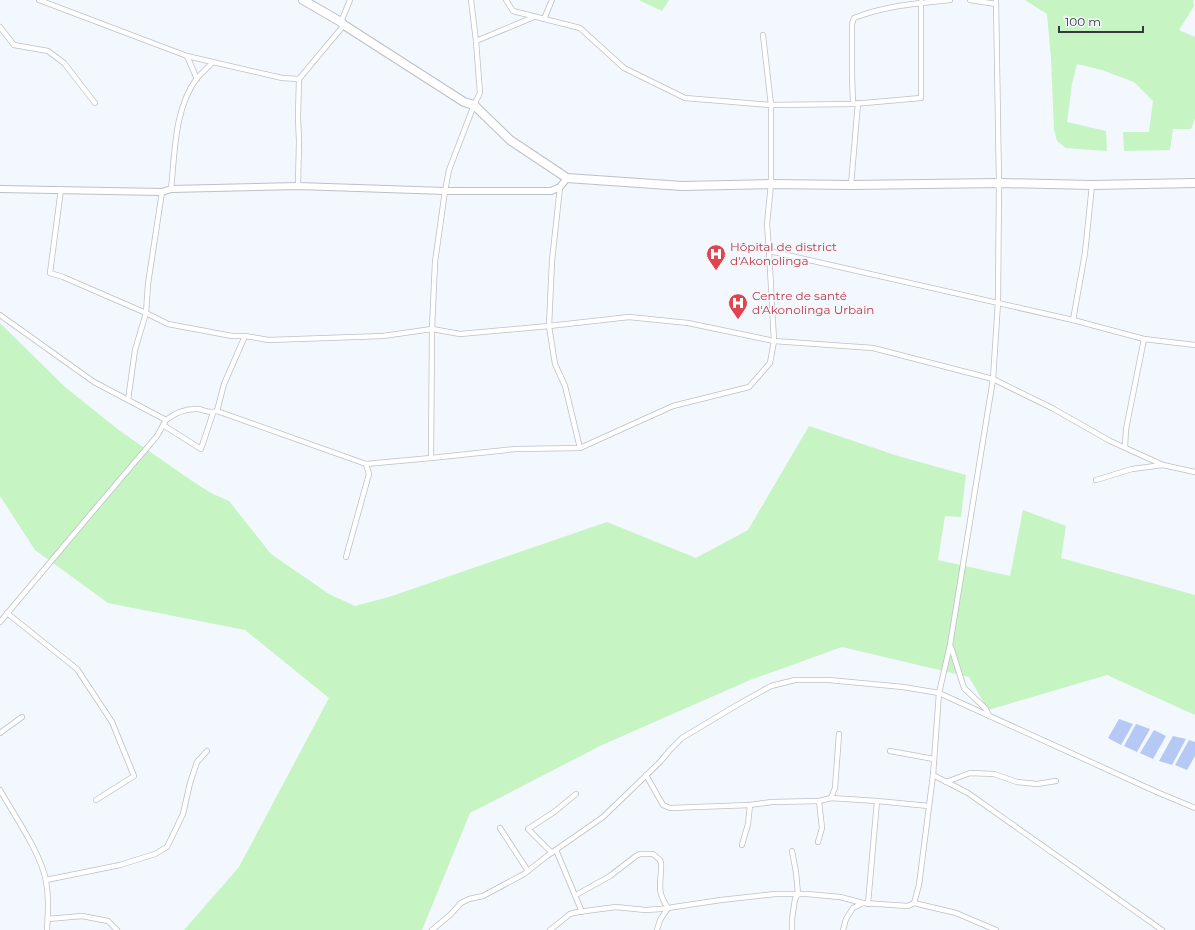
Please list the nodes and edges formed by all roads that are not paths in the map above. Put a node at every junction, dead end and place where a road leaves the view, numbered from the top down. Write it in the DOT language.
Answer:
graph roads {
  1 [pos="40,0"];
  2 [pos="303,0"];
  3 [pos="350,0"];
  4 [pos="471,0"];
  5 [pos="506,0"];
  6 [pos="552,0"];
  7 [pos="950,0"];
  8 [pos="970,0"];
  9 [pos="925,2"];
  10 [pos="996,2"];
  11 [pos="534,17"];
  12 [pos="544,19"];
  13 [pos="342,24"];
  14 [pos="0,27"];
  15 [pos="763,35"];
  16 [pos="476,41"];
  17 [pos="187,56"];
  18 [pos="212,62"];
  19 [pos="197,79"];
  20 [pos="299,79"];
  21 [pos="95,103"];
  22 [pos="855,104"];
  23 [pos="474,105"];
  24 [pos="771,105"];
  25 [pos="567,178"];
  26 [pos="1195,183"];
  27 [pos="771,184"];
  28 [pos="999,184"];
  29 [pos="851,185"];
  30 [pos="1092,185"];
  31 [pos="298,186"];
  32 [pos="560,187"];
  33 [pos="0,189"];
  34 [pos="61,189"];
  35 [pos="171,189"];
  36 [pos="445,191"];
  37 [pos="162,192"];
  38 [pos="770,251"];
  39 [pos="998,302"];
  40 [pos="146,313"];
  41 [pos="0,315"];
  42 [pos="1073,320"];
  43 [pos="549,326"];
  44 [pos="432,329"];
  45 [pos="245,336"];
  46 [pos="1144,339"];
  47 [pos="774,341"];
  48 [pos="1195,345"];
  49 [pos="993,379"];
  50 [pos="128,400"];
  51 [pos="215,412"];
  52 [pos="164,422"];
  53 [pos="1125,447"];
  54 [pos="580,448"];
  55 [pos="431,458"];
  56 [pos="366,464"];
  57 [pos="1163,465"];
  58 [pos="1195,472"];
  59 [pos="1096,480"];
  60 [pos="346,557"];
  61 [pos="7,614"];
  62 [pos="0,622"];
  63 [pos="950,645"];
  64 [pos="939,693"];
  65 [pos="989,716"];
  66 [pos="22,717"];
  67 [pos="0,733"];
  68 [pos="839,734"];
  69 [pos="207,751"];
  70 [pos="890,751"];
  71 [pos="934,759"];
  72 [pos="646,775"];
  73 [pos="933,775"];
  74 [pos="1056,781"];
  75 [pos="946,782"];
  76 [pos="0,790"];
  77 [pos="576,794"];
  78 [pos="831,798"];
  79 [pos="96,800"];
  80 [pos="877,800"];
  81 [pos="818,801"];
  82 [pos="750,805"];
  83 [pos="929,806"];
  84 [pos="1195,808"];
  85 [pos="500,828"];
  86 [pos="818,842"];
  87 [pos="742,845"];
  88 [pos="554,851"];
  89 [pos="792,851"];
  90 [pos="528,871"];
  91 [pos="46,880"];
  92 [pos="798,894"];
  93 [pos="576,895"];
  94 [pos="865,903"];
  95 [pos="914,903"];
  96 [pos="668,908"];
  97 [pos="582,912"];
  98 [pos="48,919"];
  99 [pos="47,930"];
  100 [pos="117,930"];
  101 [pos="432,930"];
  102 [pos="550,930"];
  103 [pos="657,930"];
  104 [pos="792,930"];
  105 [pos="843,930"];
  106 [pos="996,930"];
  107 [pos="1162,930"];
  1 -- 17 [label="street"];
  2 -- 13 [label="main road"];
  3 -- 13 [label="street"];
  4 -- 16 [label="street"];
  5 -- 11 [label="street"];
  6 -- 12 [label="street"];
  7 -- 9 [label="street"];
  8 -- 10 [label="street"];
  9 -- 22 [label="street"];
  9 -- 22 [label="street"];
  10 -- 28 [label="street"];
  11 -- 12 [label="street"];
  11 -- 16 [label="street"];
  12 -- 24 [label="street"];
  13 -- 20 [label="street"];
  13 -- 23 [label="main road"];
  14 -- 21 [label="street"];
  15 -- 24 [label="street"];
  16 -- 23 [label="street"];
  17 -- 18 [label="street"];
  17 -- 19 [label="street"];
  18 -- 19 [label="street"];
  18 -- 20 [label="street"];
  19 -- 35 [label="street"];
  20 -- 31 [label="street"];
  22 -- 24 [label="street"];
  22 -- 29 [label="street"];
  23 -- 25 [label="main road"];
  23 -- 36 [label="street"];
  24 -- 27 [label="street"];
  25 -- 27 [label="main road"];
  25 -- 32 [label="street"];
  26 -- 30 [label="main road"];
  27 -- 29 [label="main road"];
  27 -- 38 [label="street"];
  28 -- 29 [label="main road"];
  28 -- 30 [label="main road"];
  28 -- 39 [label="street"];
  30 -- 42 [label="street"];
  31 -- 35 [label="street"];
  31 -- 36 [label="street"];
  32 -- 36 [label="street"];
  32 -- 43 [label="street"];
  33 -- 34 [label="street"];
  34 -- 37 [label="street"];
  34 -- 40 [label="street"];
  35 -- 37 [label="street"];
  36 -- 44 [label="street"];
  37 -- 40 [label="street"];
  38 -- 39 [label="street"];
  38 -- 47 [label="street"];
  39 -- 42 [label="street"];
  39 -- 49 [label="street"];
  40 -- 45 [label="street"];
  40 -- 50 [label="street"];
  41 -- 50 [label="street"];
  42 -- 46 [label="street"];
  43 -- 44 [label="street"];
  43 -- 47 [label="street"];
  43 -- 54 [label="street"];
  44 -- 45 [label="street"];
  44 -- 55 [label="street"];
  45 -- 51 [label="street"];
  46 -- 48 [label="street"];
  46 -- 53 [label="street"];
  47 -- 49 [label="street"];
  47 -- 54 [label="street"];
  49 -- 53 [label="street"];
  49 -- 63 [label="street"];
  50 -- 52 [label="street"];
  51 -- 52 [label="street"];
  51 -- 52 [label="street"];
  51 -- 56 [label="street"];
  52 -- 61 [label="street"];
  53 -- 57 [label="street"];
  54 -- 55 [label="street"];
  55 -- 56 [label="street"];
  56 -- 60 [label="street"];
  57 -- 58 [label="street"];
  57 -- 59 [label="street"];
  61 -- 62 [label="street"];
  61 -- 79 [label="street"];
  63 -- 64 [label="street"];
  63 -- 65 [label="street"];
  64 -- 65 [label="street"];
  64 -- 71 [label="street"];
  64 -- 72 [label="street"];
  65 -- 84 [label="street"];
  66 -- 67 [label="street"];
  68 -- 78 [label="street"];
  69 -- 91 [label="street"];
  70 -- 71 [label="street"];
  71 -- 73 [label="street"];
  72 -- 82 [label="street"];
  72 -- 88 [label="street"];
  73 -- 75 [label="street"];
  73 -- 83 [label="street"];
  74 -- 75 [label="street"];
  75 -- 107 [label="street"];
  76 -- 91 [label="street"];
  77 -- 88 [label="street"];
  78 -- 80 [label="street"];
  78 -- 81 [label="street"];
  80 -- 83 [label="street"];
  80 -- 94 [label="street"];
  81 -- 82 [label="street"];
  81 -- 86 [label="street"];
  82 -- 87 [label="street"];
  83 -- 95 [label="street"];
  85 -- 90 [label="street"];
  88 -- 90 [label="street"];
  88 -- 93 [label="street"];
  89 -- 92 [label="street"];
  90 -- 101 [label="street"];
  91 -- 98 [label="street"];
  92 -- 94 [label="street"];
  92 -- 96 [label="street"];
  92 -- 104 [label="street"];
  93 -- 96 [label="street"];
  93 -- 97 [label="street"];
  94 -- 95 [label="street"];
  94 -- 105 [label="street"];
  95 -- 106 [label="street"];
  96 -- 97 [label="street"];
  96 -- 103 [label="street"];
  97 -- 102 [label="street"];
  98 -- 99 [label="street"];
  98 -- 100 [label="street"];
}
